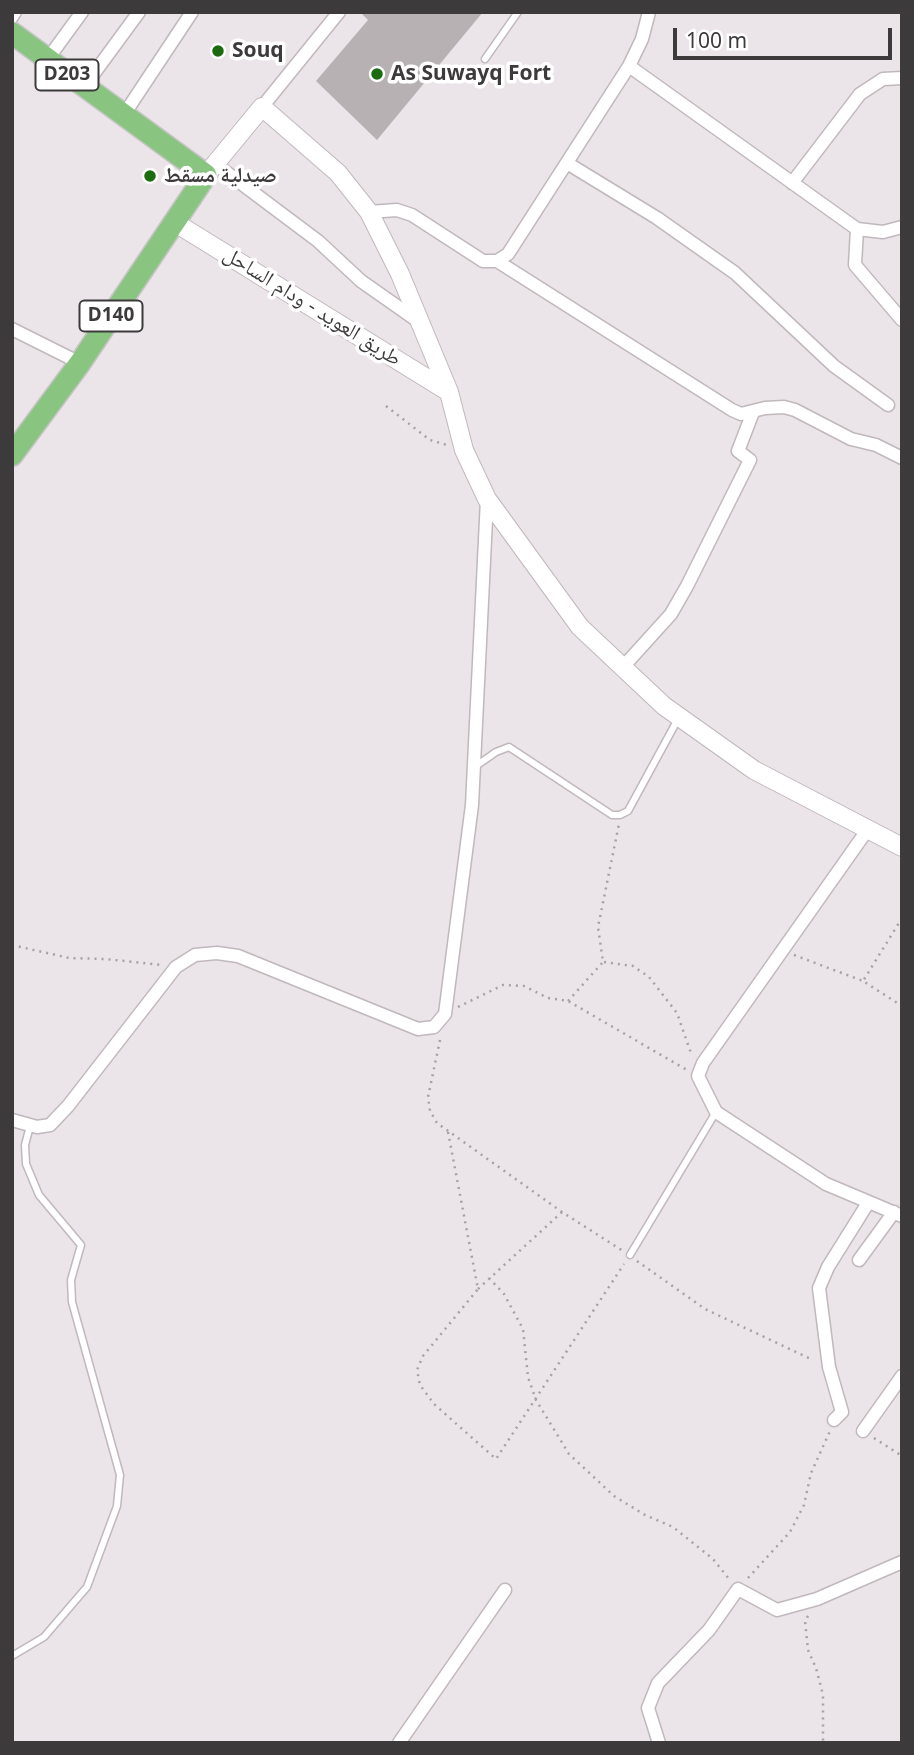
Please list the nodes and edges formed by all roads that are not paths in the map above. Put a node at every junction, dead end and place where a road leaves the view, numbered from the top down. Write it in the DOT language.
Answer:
graph roads {
  1 [pos="15,12"];
  2 [pos="82,12"];
  3 [pos="139,12"];
  4 [pos="192,12"];
  5 [pos="339,12"];
  6 [pos="518,12"];
  7 [pos="649,12"];
  8 [pos="12,17"];
  9 [pos="15,42"];
  10 [pos="485,59"];
  11 [pos="47,60"];
  12 [pos="629,66"];
  13 [pos="902,78"];
  14 [pos="84,87"];
  15 [pos="262,107"];
  16 [pos="123,116"];
  17 [pos="567,163"];
  18 [pos="210,169"];
  19 [pos="792,183"];
  20 [pos="369,212"];
  21 [pos="174,222"];
  22 [pos="902,227"];
  23 [pos="857,229"];
  24 [pos="497,261"];
  25 [pos="902,320"];
  26 [pos="421,324"];
  27 [pos="12,329"];
  28 [pos="80,363"];
  29 [pos="449,392"];
  30 [pos="888,405"];
  31 [pos="753,412"];
  32 [pos="12,455"];
  33 [pos="902,458"];
  34 [pos="487,499"];
  35 [pos="623,667"];
  36 [pos="679,717"];
  37 [pos="473,768"];
  38 [pos="868,830"];
  39 [pos="902,847"];
  40 [pos="716,1112"];
  41 [pos="12,1120"];
  42 [pos="30,1126"];
  43 [pos="868,1203"];
  44 [pos="898,1214"];
  45 [pos="630,1255"];
  46 [pos="859,1260"];
  47 [pos="902,1376"];
  48 [pos="834,1420"];
  49 [pos="863,1431"];
  50 [pos="902,1562"];
  51 [pos="505,1590"];
  52 [pos="14,1658"];
  53 [pos="399,1743"];
  54 [pos="659,1743"];
  1 -- 8 [label="street"];
  2 -- 11 [label="street"];
  3 -- 14 [label="street"];
  4 -- 16 [label="street"];
  5 -- 15 [label="street"];
  6 -- 10 [label="lane"];
  7 -- 12 [label="street"];
  9 -- 11 [label="main road, D203"];
  11 -- 14 [label="main road, D203"];
  12 -- 17 [label="street"];
  12 -- 19 [label="street"];
  13 -- 19 [label="street"];
  14 -- 16 [label="main road, D203"];
  15 -- 18 [label="main road, D140"];
  15 -- 20 [label="main road, طريق العويد - ودام الساحل"];
  16 -- 18 [label="main road, D203"];
  17 -- 24 [label="street"];
  17 -- 30 [label="street"];
  18 -- 21 [label="main road, D140"];
  18 -- 26 [label="street"];
  19 -- 23 [label="street"];
  20 -- 24 [label="street"];
  20 -- 26 [label="main road, طريق العويد - ودام الساحل"];
  21 -- 28 [label="main road, D140"];
  21 -- 29 [label="main road, طريق العويد - ودام الساحل"];
  22 -- 23 [label="street"];
  23 -- 25 [label="street"];
  24 -- 31 [label="street"];
  26 -- 29 [label="main road, طريق العويد - ودام الساحل"];
  27 -- 28 [label="street"];
  28 -- 32 [label="main road, D140"];
  29 -- 34 [label="main road, طريق العويد - ودام الساحل"];
  31 -- 33 [label="street"];
  31 -- 35 [label="street"];
  34 -- 35 [label="main road, طريق العويد - ودام الساحل"];
  34 -- 37 [label="street"];
  35 -- 36 [label="main road, طريق العويد - ودام الساحل"];
  36 -- 37 [label="lane"];
  36 -- 38 [label="main road, طريق العويد - ودام الساحل"];
  37 -- 42 [label="street"];
  38 -- 39 [label="main road, طريق العويد - ودام الساحل"];
  38 -- 40 [label="street"];
  40 -- 43 [label="street"];
  40 -- 45 [label="lane"];
  41 -- 42 [label="street"];
  42 -- 52 [label="lane"];
  43 -- 44 [label="street"];
  43 -- 48 [label="street"];
  44 -- 46 [label="street"];
  47 -- 49 [label="street"];
  50 -- 54 [label="street"];
  51 -- 53 [label="street"];
}
